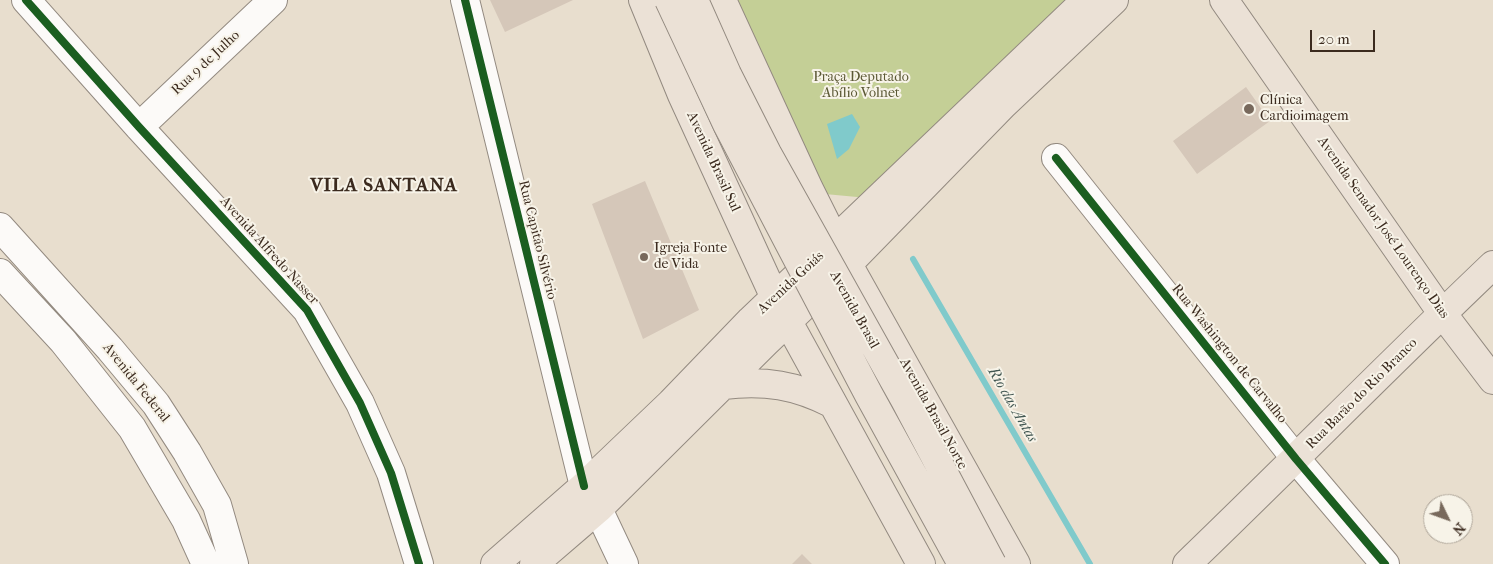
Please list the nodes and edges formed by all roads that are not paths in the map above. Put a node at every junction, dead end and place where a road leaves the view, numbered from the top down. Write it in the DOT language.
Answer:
graph roads {
  1 [pos="26,0"];
  2 [pos="273,0"];
  3 [pos="465,0"];
  4 [pos="643,0"];
  5 [pos="669,0"];
  6 [pos="694,0"];
  7 [pos="722,0"];
  8 [pos="1086,0"];
  9 [pos="1114,0"];
  10 [pos="1224,0"];
  11 [pos="139,127"];
  12 [pos="1056,158"];
  13 [pos="808,189"];
  14 [pos="874,201"];
  15 [pos="0,227"];
  16 [pos="842,252"];
  17 [pos="1493,265"];
  18 [pos="0,273"];
  19 [pos="775,298"];
  20 [pos="1442,313"];
  21 [pos="787,322"];
  22 [pos="1493,380"];
  23 [pos="723,386"];
  24 [pos="156,404"];
  25 [pos="833,404"];
  26 [pos="132,428"];
  27 [pos="1296,459"];
  28 [pos="584,486"];
  29 [pos="598,509"];
  30 [pos="206,564"];
  31 [pos="234,564"];
  32 [pos="419,564"];
  33 [pos="495,564"];
  34 [pos="534,564"];
  35 [pos="624,564"];
  36 [pos="921,564"];
  37 [pos="962,564"];
  38 [pos="992,564"];
  39 [pos="1016,564"];
  40 [pos="1187,564"];
  41 [pos="1385,564"];
  1 -- 11 [label="street, Avenida Alfredo Nasser"];
  2 -- 11 [label="street, Rua 9 de Julho"];
  3 -- 28 [label="street, Rua Capitão Silvério"];
  4 -- 19 [label="main road, Avenida Brasil Sul"];
  5 -- 37 [label="main road, Avenida Brasil, bridge"];
  6 -- 38 [label="main road, Avenida Brasil, bridge"];
  7 -- 13 [label="main road"];
  8 -- 14 [label="main road, Avenida Goiás"];
  9 -- 16 [label="main road, Avenida Goiás"];
  10 -- 20 [label="main road, Avenida Senador José Lourenço Dias"];
  11 -- 32 [label="street, Avenida Alfredo Nasser"];
  12 -- 27 [label="street, Rua Washington de Carvalho"];
  13 -- 14 [label="main road"];
  13 -- 16 [label="main road"];
  14 -- 16 [label="main road, Avenida Goiás"];
  15 -- 24 [label="street, Avenida Federal"];
  16 -- 19 [label="main road, Avenida Goiás"];
  16 -- 21 [label="main road, Avenida Goiás"];
  16 -- 39 [label="main road, Avenida Brasil Norte"];
  17 -- 20 [label="main road, Rua Barão do Rio Branco"];
  18 -- 26 [label="street"];
  19 -- 21 [label="main road, Avenida Brasil Sul"];
  19 -- 28 [label="main road, Avenida Goiás"];
  20 -- 22 [label="main road, Avenida Senador José Lourenço Dias"];
  20 -- 27 [label="main road, Rua Barão do Rio Branco"];
  21 -- 23 [label="main road, Avenida Goiás"];
  21 -- 25 [label="main road"];
  23 -- 25 [label="main road"];
  23 -- 29 [label="main road, Avenida Goiás"];
  24 -- 26 [label="street"];
  24 -- 31 [label="street, Avenida Federal"];
  25 -- 36 [label="main road"];
  26 -- 30 [label="street"];
  27 -- 40 [label="main road, Rua Barão do Rio Branco"];
  27 -- 41 [label="street, Rua Washington de Carvalho"];
  28 -- 33 [label="main road, Avenida Goiás"];
  29 -- 34 [label="main road, Avenida Goiás"];
  29 -- 35 [label="street"];
}
